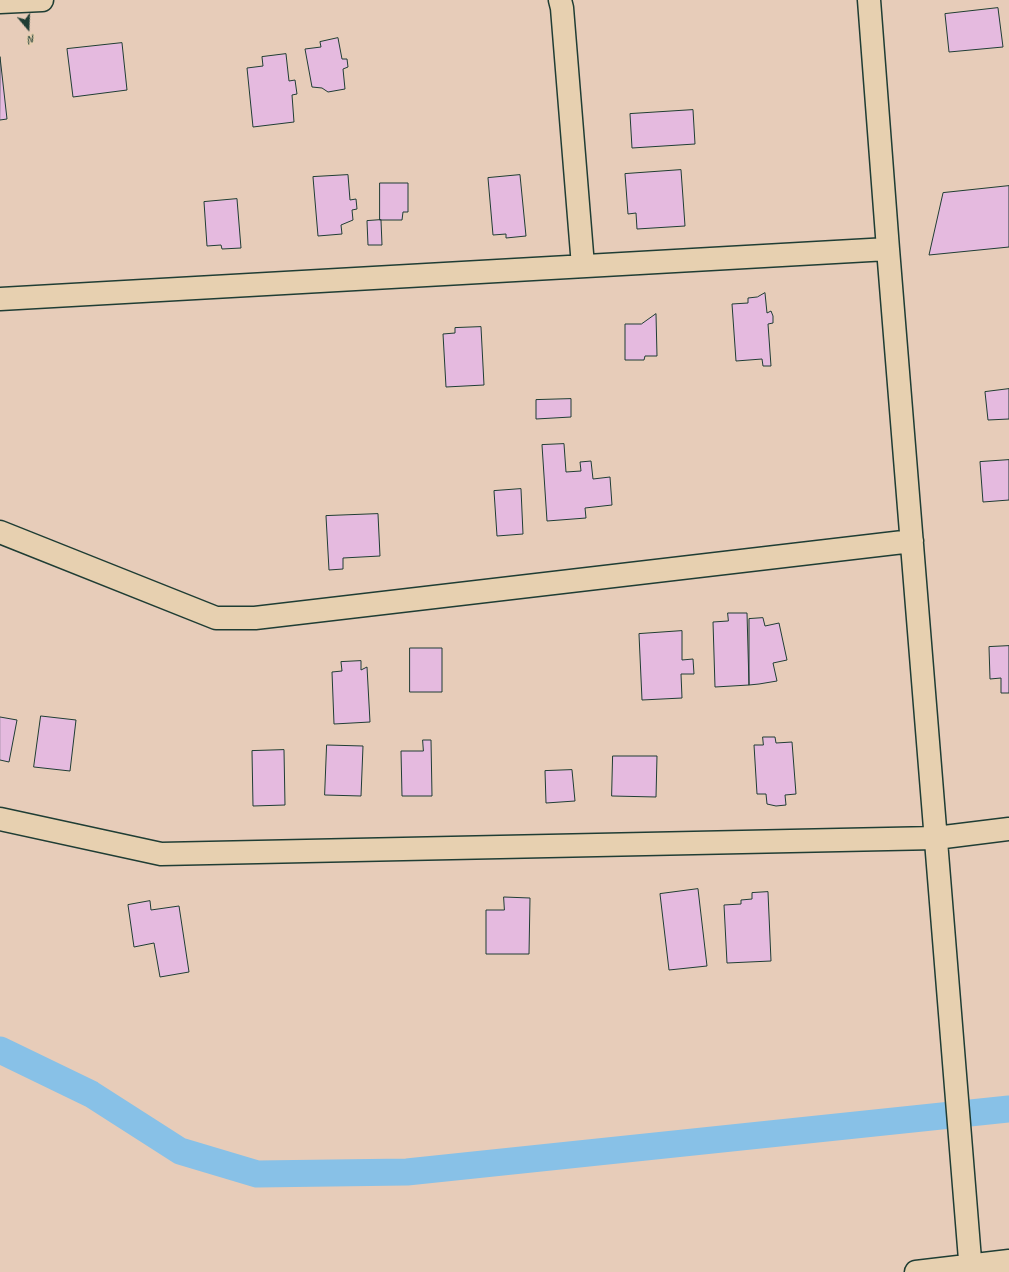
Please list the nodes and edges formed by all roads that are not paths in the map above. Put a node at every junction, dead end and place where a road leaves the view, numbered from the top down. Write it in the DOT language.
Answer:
graph roads {
  1 [pos="42,0"];
  2 [pos="560,0"];
  3 [pos="869,0"];
  4 [pos="0,2"];
  5 [pos="888,249"];
  6 [pos="583,266"];
  7 [pos="0,299"];
  8 [pos="0,532"];
  9 [pos="912,541"];
  10 [pos="0,819"];
  11 [pos="1009,829"];
  12 [pos="936,838"];
  13 [pos="1009,1261"];
  14 [pos="971,1269"];
  15 [pos="916,1272"];
  1 -- 4 [label="street"];
  2 -- 6 [label="street"];
  3 -- 5 [label="street"];
  5 -- 6 [label="street"];
  5 -- 9 [label="street"];
  6 -- 7 [label="street"];
  8 -- 9 [label="street"];
  9 -- 12 [label="street"];
  10 -- 12 [label="street"];
  11 -- 12 [label="street"];
  12 -- 14 [label="street"];
  13 -- 14 [label="street"];
  14 -- 15 [label="street"];
}
